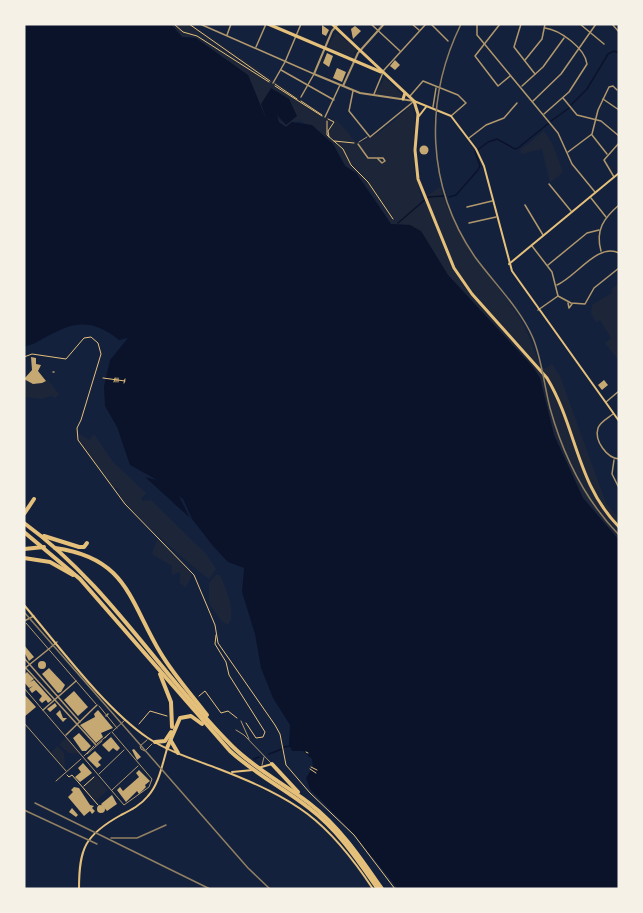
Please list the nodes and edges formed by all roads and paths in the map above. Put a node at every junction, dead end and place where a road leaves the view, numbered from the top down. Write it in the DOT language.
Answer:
graph roads {
  1 [pos="174,24"];
  2 [pos="189,24"];
  3 [pos="200,24"];
  4 [pos="231,24"];
  5 [pos="267,24"];
  6 [pos="301,24"];
  7 [pos="371,24"];
  8 [pos="384,24"];
  9 [pos="412,24"];
  10 [pos="426,24"];
  11 [pos="431,24"];
  12 [pos="477,24"];
  13 [pos="500,24"];
  14 [pos="521,24"];
  15 [pos="545,24"];
  16 [pos="580,24"];
  17 [pos="596,24"];
  18 [pos="612,24"];
  19 [pos="335,25"];
  20 [pos="545,28"];
  21 [pos="378,30"];
  22 [pos="419,31"];
  23 [pos="590,32"];
  24 [pos="619,32"];
  25 [pos="227,36"];
  26 [pos="296,36"];
  27 [pos="564,37"];
  28 [pos="448,41"];
  29 [pos="484,43"];
  30 [pos="604,44"];
  31 [pos="256,48"];
  32 [pos="325,48"];
  33 [pos="579,48"];
  34 [pos="360,50"];
  35 [pos="400,51"];
  36 [pos="354,60"];
  37 [pos="285,61"];
  38 [pos="524,61"];
  39 [pos="281,70"];
  40 [pos="383,73"];
  41 [pos="314,74"];
  42 [pos="536,74"];
  43 [pos="511,76"];
  44 [pos="273,83"];
  45 [pos="342,85"];
  46 [pos="308,86"];
  47 [pos="437,86"];
  48 [pos="521,87"];
  49 [pos="353,90"];
  50 [pos="617,90"];
  51 [pos="405,93"];
  52 [pos="373,95"];
  53 [pos="409,97"];
  54 [pos="301,98"];
  55 [pos="563,98"];
  56 [pos="403,99"];
  57 [pos="603,99"];
  58 [pos="334,100"];
  59 [pos="414,101"];
  60 [pos="532,101"];
  61 [pos="517,103"];
  62 [pos="428,106"];
  63 [pos="433,108"];
  64 [pos="619,110"];
  65 [pos="544,115"];
  66 [pos="325,117"];
  67 [pos="451,117"];
  68 [pos="596,120"];
  69 [pos="418,122"];
  70 [pos="592,135"];
  71 [pos="619,136"];
  72 [pos="369,137"];
  73 [pos="468,138"];
  74 [pos="330,139"];
  75 [pos="359,143"];
  76 [pos="619,143"];
  77 [pos="567,153"];
  78 [pos="608,155"];
  79 [pos="378,159"];
  80 [pos="619,173"];
  81 [pos="614,177"];
  82 [pos="549,184"];
  83 [pos="596,193"];
  84 [pos="590,197"];
  85 [pos="492,201"];
  86 [pos="525,205"];
  87 [pos="619,205"];
  88 [pos="467,207"];
  89 [pos="572,212"];
  90 [pos="496,217"];
  91 [pos="606,217"];
  92 [pos="393,219"];
  93 [pos="469,224"];
  94 [pos="599,230"];
  95 [pos="544,235"];
  96 [pos="532,245"];
  97 [pos="619,245"];
  98 [pos="601,252"];
  99 [pos="618,252"];
  100 [pos="508,264"];
  101 [pos="548,265"];
  102 [pos="619,268"];
  103 [pos="557,285"];
  104 [pos="558,296"];
  105 [pos="568,302"];
  106 [pos="573,303"];
  107 [pos="538,310"];
  108 [pos="24,357"];
  109 [pos="103,378"];
  110 [pos="119,380"];
  111 [pos="619,391"];
  112 [pos="606,403"];
  113 [pos="614,414"];
  114 [pos="619,421"];
  115 [pos="614,459"];
  116 [pos="619,459"];
  117 [pos="619,488"];
  118 [pos="34,499"];
  119 [pos="24,514"];
  120 [pos="25,524"];
  121 [pos="619,527"];
  122 [pos="24,532"];
  123 [pos="87,543"];
  124 [pos="24,549"];
  125 [pos="24,557"];
  126 [pos="91,592"];
  127 [pos="24,605"];
  128 [pos="34,616"];
  129 [pos="24,622"];
  130 [pos="216,634"];
  131 [pos="57,642"];
  132 [pos="50,648"];
  133 [pos="24,658"];
  134 [pos="152,663"];
  135 [pos="29,664"];
  136 [pos="24,667"];
  137 [pos="76,681"];
  138 [pos="24,688"];
  139 [pos="58,697"];
  140 [pos="197,698"];
  141 [pos="55,700"];
  142 [pos="97,705"];
  143 [pos="115,709"];
  144 [pos="44,710"];
  145 [pos="148,713"];
  146 [pos="108,715"];
  147 [pos="177,716"];
  148 [pos="125,720"];
  149 [pos="242,721"];
  150 [pos="80,722"];
  151 [pos="24,723"];
  152 [pos="77,725"];
  153 [pos="117,727"];
  154 [pos="236,730"];
  155 [pos="217,731"];
  156 [pos="171,732"];
  157 [pos="111,733"];
  158 [pos="66,735"];
  159 [pos="148,739"];
  160 [pos="102,740"];
  161 [pos="171,741"];
  162 [pos="250,741"];
  163 [pos="155,742"];
  164 [pos="96,745"];
  165 [pos="126,748"];
  166 [pos="168,748"];
  167 [pos="230,751"];
  168 [pos="178,753"];
  169 [pos="86,755"];
  170 [pos="263,755"];
  171 [pos="83,758"];
  172 [pos="272,764"];
  173 [pos="139,765"];
  174 [pos="250,768"];
  175 [pos="310,768"];
  176 [pos="261,769"];
  177 [pos="66,771"];
  178 [pos="226,771"];
  179 [pos="317,771"];
  180 [pos="97,775"];
  181 [pos="150,776"];
  182 [pos="243,778"];
  183 [pos="157,779"];
  184 [pos="56,781"];
  185 [pos="82,787"];
  186 [pos="111,790"];
  187 [pos="98,805"];
  188 [pos="312,805"];
  189 [pos="79,889"];
  190 [pos="373,889"];
  191 [pos="380,889"];
  192 [pos="395,889"];
  1 -- 74 [label="path"];
  2 -- 44 [label="path"];
  3 -- 25 [label="street"];
  4 -- 25 [label="street"];
  5 -- 26 [label="main road"];
  5 -- 31 [label="street"];
  6 -- 26 [label="street"];
  7 -- 21 [label="street"];
  8 -- 21 [label="street"];
  9 -- 22 [label="street"];
  10 -- 22 [label="street"];
  11 -- 28 [label="street"];
  12 -- 29 [label="street"];
  13 -- 29 [label="street"];
  14 -- 38 [label="street"];
  15 -- 20 [label="street"];
  16 -- 23 [label="street"];
  17 -- 23 [label="street"];
  18 -- 24 [label="street"];
  19 -- 32 [label="street"];
  19 -- 34 [label="main road"];
  20 -- 27 [label="street"];
  20 -- 38 [label="street"];
  21 -- 34 [label="street"];
  21 -- 35 [label="street"];
  22 -- 35 [label="street"];
  23 -- 30 [label="street"];
  23 -- 33 [label="street"];
  25 -- 31 [label="street"];
  26 -- 32 [label="main road"];
  26 -- 37 [label="street"];
  27 -- 33 [label="street"];
  27 -- 42 [label="street"];
  29 -- 43 [label="street"];
  29 -- 43 [label="street"];
  31 -- 37 [label="street"];
  32 -- 36 [label="main road"];
  32 -- 41 [label="street"];
  33 -- 55 [label="street"];
  33 -- 60 [label="street"];
  34 -- 36 [label="street"];
  34 -- 40 [label="main road"];
  35 -- 40 [label="street"];
  36 -- 40 [label="main road"];
  36 -- 45 [label="street"];
  37 -- 39 [label="street"];
  37 -- 41 [label="street"];
  38 -- 42 [label="street"];
  39 -- 44 [label="street"];
  39 -- 46 [label="street"];
  40 -- 51 [label="main road"];
  40 -- 52 [label="street"];
  41 -- 45 [label="street"];
  41 -- 46 [label="street"];
  42 -- 48 [label="street"];
  43 -- 48 [label="street"];
  44 -- 66 [label="path"];
  45 -- 49 [label="street"];
  45 -- 58 [label="street"];
  46 -- 54 [label="street"];
  46 -- 58 [label="street"];
  47 -- 53 [label="street"];
  47 -- 63 [label="street"];
  47 -- 67 [label="street"];
  48 -- 60 [label="street"];
  49 -- 52 [label="street"];
  49 -- 72 [label="street"];
  50 -- 57 [label="street"];
  51 -- 53 [label="main road"];
  51 -- 56 [label="main road"];
  52 -- 56 [label="street"];
  53 -- 59 [label="main road"];
  55 -- 65 [label="street"];
  55 -- 68 [label="street"];
  56 -- 59 [label="street"];
  57 -- 64 [label="street"];
  57 -- 68 [label="street"];
  58 -- 66 [label="street"];
  59 -- 62 [label="main road"];
  59 -- 69 [label="main road"];
  59 -- 72 [label="street"];
  60 -- 65 [label="street"];
  61 -- 73 [label="street"];
  62 -- 63 [label="main road"];
  62 -- 69 [label="main road"];
  63 -- 67 [label="main road"];
  65 -- 77 [label="street"];
  66 -- 74 [label="path"];
  67 -- 73 [label="main road"];
  68 -- 70 [label="street"];
  68 -- 71 [label="street"];
  69 -- 121 [label="main road"];
  70 -- 77 [label="street"];
  70 -- 78 [label="street"];
  72 -- 75 [label="lane"];
  73 -- 85 [label="main road"];
  74 -- 75 [label="path"];
  74 -- 92 [label="path"];
  75 -- 79 [label="street"];
  76 -- 78 [label="street"];
  77 -- 83 [label="street"];
  78 -- 81 [label="street"];
  80 -- 81 [label="main road"];
  81 -- 83 [label="main road"];
  82 -- 89 [label="street"];
  83 -- 84 [label="main road"];
  84 -- 89 [label="main road"];
  84 -- 91 [label="street"];
  85 -- 88 [label="street"];
  85 -- 90 [label="main road"];
  86 -- 95 [label="street"];
  87 -- 91 [label="street"];
  89 -- 95 [label="main road"];
  90 -- 93 [label="street"];
  90 -- 100 [label="main road"];
  91 -- 94 [label="street"];
  94 -- 98 [label="street"];
  94 -- 101 [label="street"];
  95 -- 96 [label="main road"];
  96 -- 100 [label="main road"];
  96 -- 101 [label="street"];
  97 -- 99 [label="street"];
  98 -- 99 [label="street"];
  98 -- 103 [label="street"];
  100 -- 107 [label="main road"];
  101 -- 103 [label="street"];
  102 -- 106 [label="street"];
  103 -- 104 [label="street"];
  104 -- 105 [label="street"];
  104 -- 107 [label="street"];
  105 -- 106 [label="street"];
  105 -- 106 [label="street"];
  107 -- 112 [label="main road"];
  108 -- 130 [label="path"];
  109 -- 110 [label="path"];
  111 -- 112 [label="street"];
  112 -- 113 [label="main road"];
  113 -- 114 [label="main road"];
  113 -- 115 [label="street"];
  115 -- 116 [label="street"];
  115 -- 117 [label="street"];
  118 -- 119 [label="highway"];
  120 -- 123 [label="highway"];
  120 -- 155 [label="highway"];
  122 -- 126 [label="highway"];
  124 -- 155 [label="highway"];
  125 -- 126 [label="highway"];
  126 -- 134 [label="highway"];
  127 -- 128 [label="main road"];
  128 -- 129 [label="street"];
  128 -- 131 [label="main road"];
  129 -- 132 [label="lane"];
  130 -- 149 [label="path"];
  130 -- 192 [label="path"];
  131 -- 132 [label="street"];
  131 -- 143 [label="main road"];
  132 -- 135 [label="street"];
  132 -- 137 [label="lane"];
  133 -- 135 [label="street"];
  134 -- 156 [label="highway"];
  134 -- 167 [label="highway"];
  135 -- 136 [label="street"];
  135 -- 139 [label="street"];
  136 -- 141 [label="street"];
  137 -- 139 [label="street"];
  137 -- 142 [label="lane"];
  138 -- 144 [label="lane"];
  139 -- 141 [label="street"];
  139 -- 150 [label="street"];
  140 -- 149 [label="path"];
  141 -- 144 [label="street"];
  141 -- 152 [label="street"];
  142 -- 146 [label="lane"];
  142 -- 150 [label="street"];
  143 -- 146 [label="street"];
  143 -- 148 [label="main road"];
  144 -- 158 [label="lane"];
  145 -- 147 [label="path"];
  146 -- 153 [label="lane"];
  148 -- 153 [label="lane"];
  148 -- 159 [label="main road"];
  149 -- 162 [label="lane"];
  150 -- 152 [label="street"];
  151 -- 177 [label="lane"];
  152 -- 158 [label="street"];
  152 -- 164 [label="street"];
  153 -- 157 [label="lane"];
  154 -- 162 [label="lane"];
  155 -- 174 [label="highway"];
  156 -- 163 [label="highway"];
  156 -- 166 [label="highway"];
  157 -- 160 [label="lane"];
  157 -- 165 [label="lane"];
  158 -- 171 [label="lane"];
  159 -- 163 [label="main road"];
  159 -- 163 [label="lane"];
  160 -- 164 [label="lane"];
  160 -- 169 [label="lane"];
  161 -- 166 [label="highway"];
  161 -- 167 [label="highway"];
  161 -- 168 [label="highway"];
  162 -- 170 [label="lane"];
  163 -- 166 [label="main road"];
  164 -- 169 [label="lane"];
  165 -- 173 [label="lane"];
  165 -- 180 [label="lane"];
  166 -- 168 [label="main road"];
  166 -- 183 [label="main road"];
  167 -- 174 [label="highway"];
  168 -- 178 [label="main road"];
  169 -- 171 [label="lane"];
  170 -- 172 [label="lane"];
  170 -- 176 [label="lane"];
  171 -- 177 [label="lane"];
  171 -- 180 [label="lane"];
  172 -- 176 [label="main road"];
  172 -- 188 [label="highway"];
  173 -- 181 [label="lane"];
  173 -- 186 [label="lane"];
  174 -- 176 [label="highway"];
  174 -- 176 [label="main road"];
  174 -- 178 [label="main road"];
  174 -- 182 [label="main road"];
  174 -- 191 [label="highway"];
  175 -- 179 [label="path"];
  176 -- 188 [label="highway"];
  177 -- 184 [label="lane"];
  177 -- 185 [label="path"];
  178 -- 182 [label="main road"];
  180 -- 185 [label="path"];
  180 -- 186 [label="lane"];
  181 -- 183 [label="lane"];
  181 -- 186 [label="lane"];
  182 -- 190 [label="main road"];
  183 -- 189 [label="main road"];
  185 -- 187 [label="path"];
  188 -- 191 [label="highway"];
}
